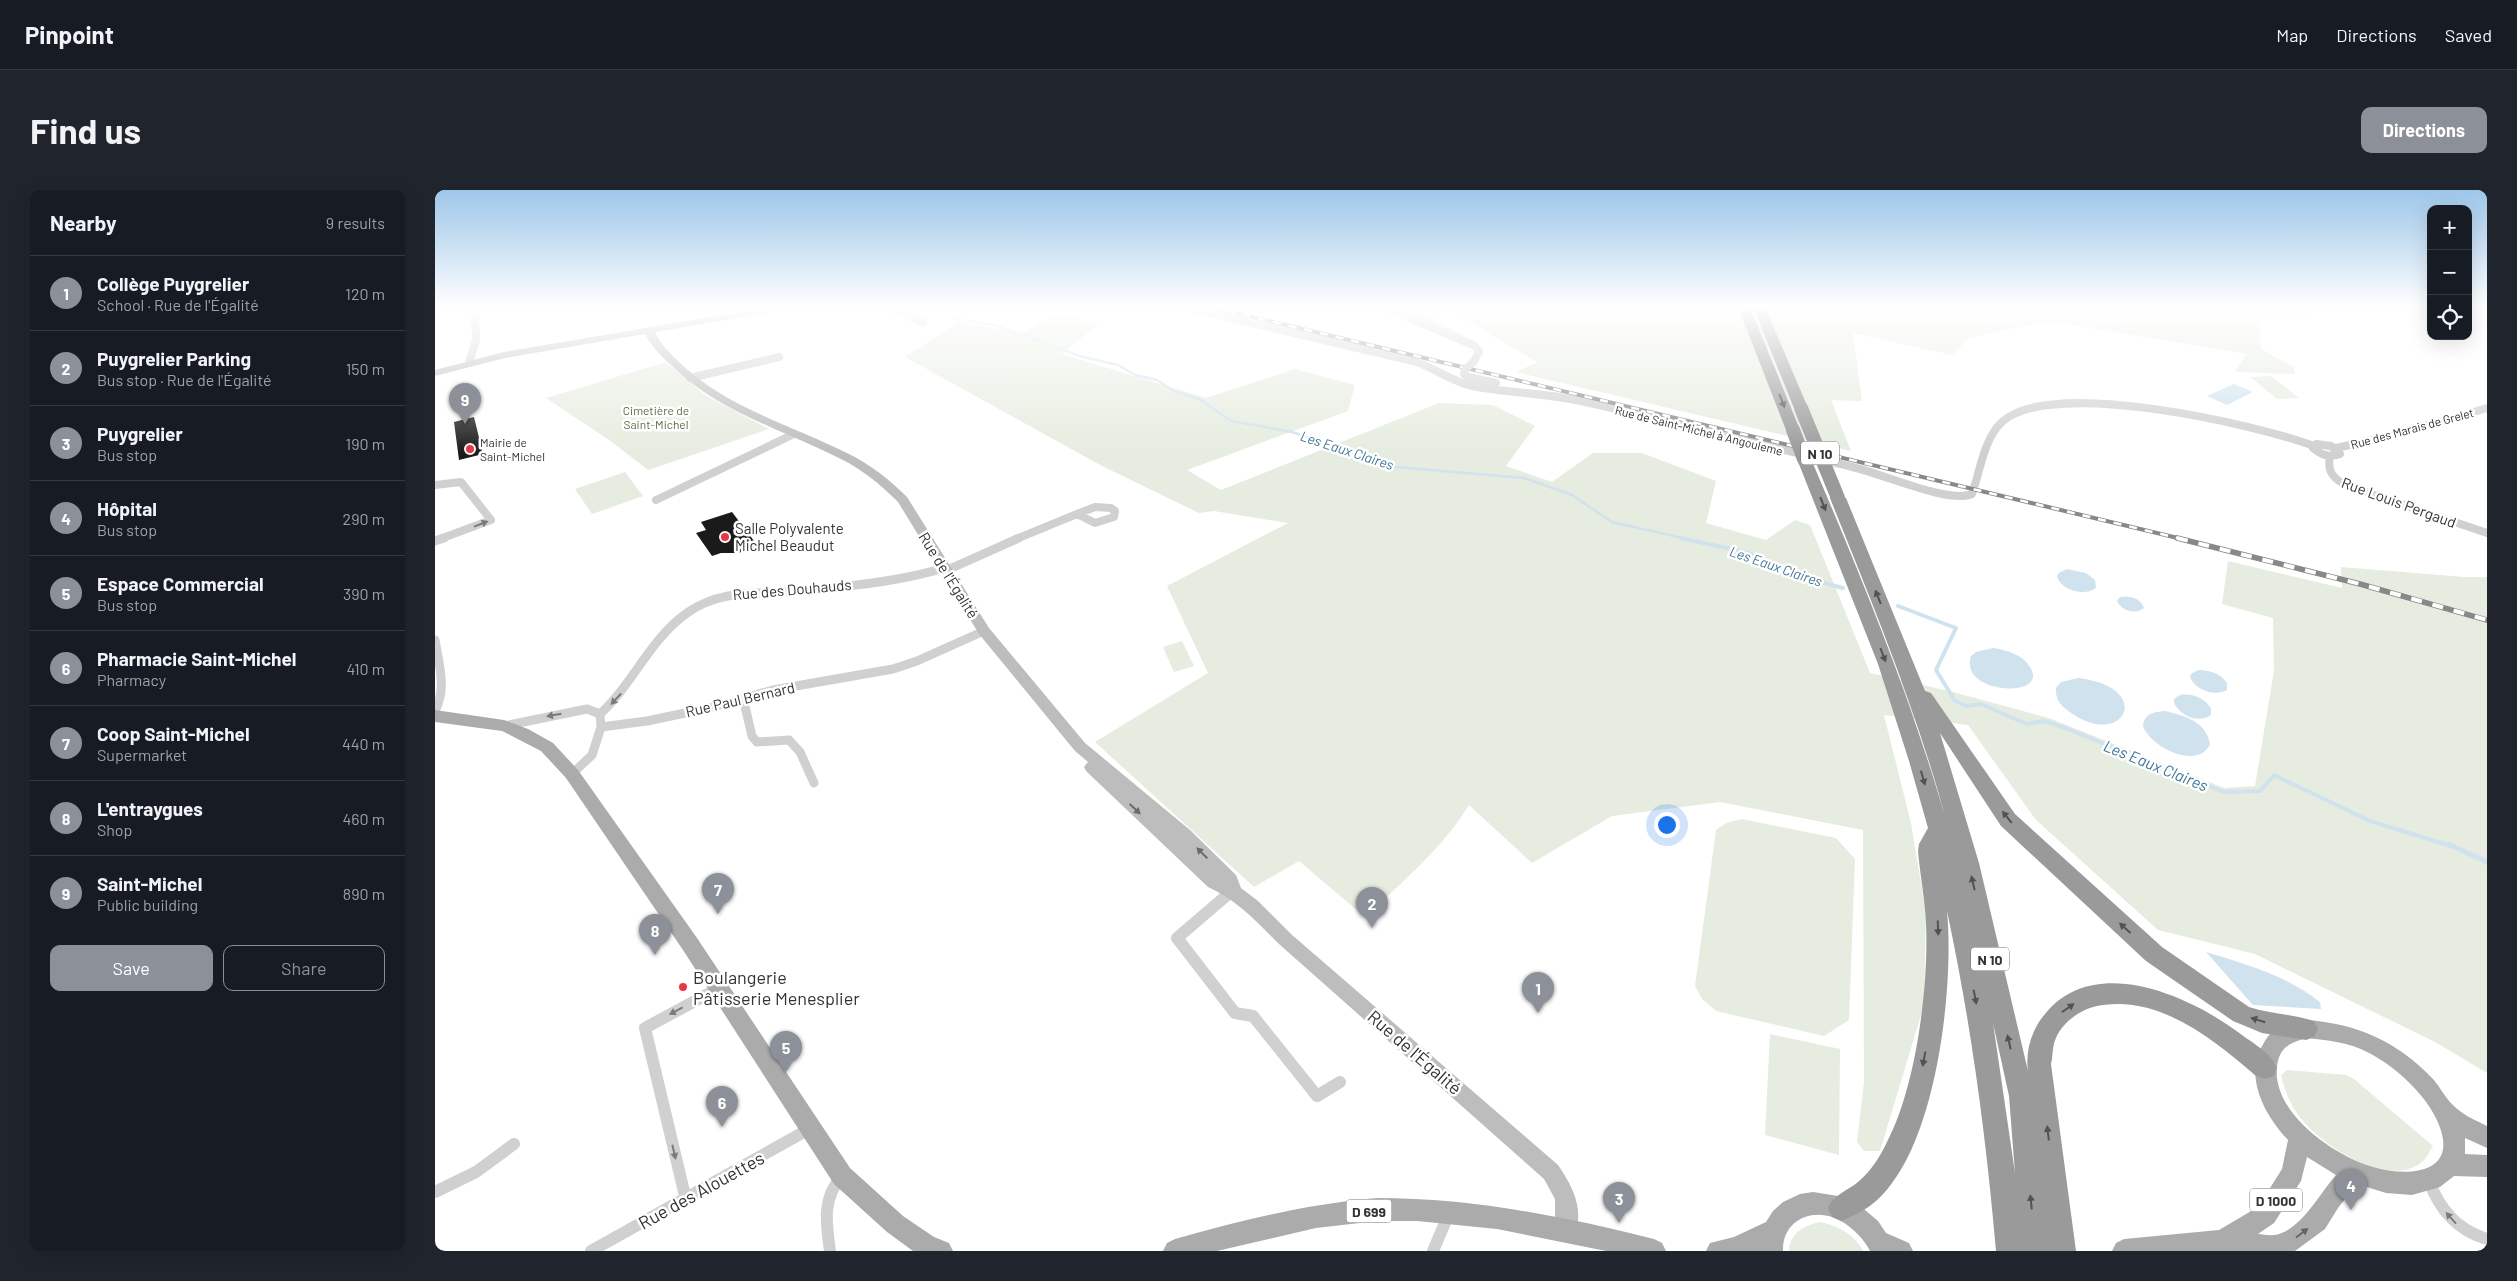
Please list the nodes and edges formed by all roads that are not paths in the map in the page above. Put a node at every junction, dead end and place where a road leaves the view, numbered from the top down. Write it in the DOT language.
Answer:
graph roads {
  1 [pos="471,357"];
  2 [pos="504,357"];
  3 [pos="669,357"];
  4 [pos="779,357"];
  5 [pos="1394,357"];
  6 [pos="1477,357"];
  7 [pos="1764,357"];
  8 [pos="1780,357"];
  9 [pos="469,363"];
  10 [pos="435,373"];
  11 [pos="690,378"];
  12 [pos="1529,392"];
  13 [pos="1801,408"];
  14 [pos="2487,408"];
  15 [pos="794,434"];
  16 [pos="2314,446"];
  17 [pos="2336,448"];
  18 [pos="2330,456"];
  19 [pos="435,485"];
  20 [pos="656,500"];
  21 [pos="1077,514"];
  22 [pos="2487,533"];
  23 [pos="435,541"];
  24 [pos="944,570"];
  25 [pos="984,631"];
  26 [pos="435,640"];
  27 [pos="1910,675"];
  28 [pos="743,698"];
  29 [pos="435,711"];
  30 [pos="600,714"];
  31 [pos="435,716"];
  32 [pos="504,726"];
  33 [pos="601,727"];
  34 [pos="572,774"];
  35 [pos="814,783"];
  36 [pos="1938,830"];
  37 [pos="1233,890"];
  38 [pos="719,988"];
  39 [pos="2306,1029"];
  40 [pos="2265,1068"];
  41 [pos="1340,1082"];
  42 [pos="2445,1113"];
  43 [pos="811,1128"];
  44 [pos="2300,1135"];
  45 [pos="2487,1137"];
  46 [pos="514,1144"];
  47 [pos="2449,1165"];
  48 [pos="2487,1166"];
  49 [pos="2353,1172"];
  50 [pos="842,1176"];
  51 [pos="2429,1181"];
  52 [pos="435,1192"];
  53 [pos="686,1200"];
  54 [pos="1841,1208"];
  55 [pos="1450,1211"];
  56 [pos="1566,1229"];
  57 [pos="2487,1239"];
  58 [pos="1772,1241"];
  59 [pos="2222,1242"];
  60 [pos="1881,1247"];
  61 [pos="1729,1250"];
  62 [pos="591,1251"];
  63 [pos="830,1251"];
  64 [pos="941,1251"];
  65 [pos="1175,1251"];
  66 [pos="1433,1251"];
  67 [pos="1654,1251"];
  68 [pos="1901,1251"];
  69 [pos="2010,1251"];
  70 [pos="2036,1251"];
  71 [pos="2062,1251"];
  72 [pos="2124,1251"];
  1 -- 9 [label="street"];
  2 -- 9 [label="street"];
  3 -- 11 [label="street, Rue de l'Égalité"];
  4 -- 11 [label="street"];
  5 -- 12 [label="street, Rue de Saint-Michel à Angouleme"];
  6 -- 12 [label="street, bridge"];
  7 -- 36 [label="highway, N 10, one-way, bridge"];
  8 -- 13 [label="highway, N 10"];
  9 -- 10 [label="street"];
  11 -- 15 [label="street, Rue de l'Égalité"];
  12 -- 16 [label="street, Rue de Saint-Michel à Angouleme"];
  27 -- 13 [label="highway, N 10, one-way, bridge"];
  14 -- 17 [label="street, Rue des Marais de Grelet"];
  15 -- 20 [label="street"];
  15 -- 24 [label="street, Rue de l'Égalité"];
  16 -- 17 [label="street, Rue des Marais de Grelet"];
  16 -- 18 [label="street"];
  17 -- 18 [label="street"];
  18 -- 22 [label="street, Rue Louis Pergaud"];
  23 -- 19 [label="street, one-way"];
  21 -- 24 [label="street, Rue des Douhauds"];
  24 -- 25 [label="street, Rue de l'Égalité"];
  24 -- 30 [label="street, Rue des Douhauds, one-way"];
  25 -- 28 [label="street, Rue Paul Bernard"];
  25 -- 37 [label="street, Rue de l'Égalité"];
  26 -- 29 [label="street"];
  39 -- 27 [label="highway, one-way"];
  70 -- 27 [label="highway, N 10, one-way"];
  28 -- 33 [label="street, Rue Paul Bernard"];
  28 -- 35 [label="street"];
  30 -- 32 [label="street, one-way"];
  30 -- 33 [label="street"];
  31 -- 32 [label="main road"];
  32 -- 34 [label="main road"];
  33 -- 34 [label="street"];
  34 -- 38 [label="main road"];
  36 -- 54 [label="highway, one-way"];
  36 -- 69 [label="highway, N 10, one-way"];
  37 -- 41 [label="street"];
  37 -- 56 [label="street, Rue de l'Égalité"];
  38 -- 43 [label="main road"];
  38 -- 53 [label="street, one-way"];
  39 -- 40 [label="main road"];
  39 -- 42 [label="main road"];
  40 -- 44 [label="main road"];
  71 -- 40 [label="highway, one-way"];
  42 -- 45 [label="main road"];
  42 -- 47 [label="main road"];
  43 -- 50 [label="main road"];
  43 -- 53 [label="street, Rue des Alouettes"];
  44 -- 49 [label="main road"];
  44 -- 59 [label="main road, D 1000"];
  46 -- 52 [label="street"];
  47 -- 48 [label="main road"];
  47 -- 51 [label="main road"];
  49 -- 51 [label="main road"];
  59 -- 49 [label="main road, D 1000, one-way"];
  50 -- 63 [label="street"];
  50 -- 64 [label="main road"];
  57 -- 51 [label="street, one-way"];
  53 -- 62 [label="street, Rue des Alouettes"];
  54 -- 58 [label="main road"];
  54 -- 60 [label="main road"];
  55 -- 56 [label="main road, D 699"];
  55 -- 65 [label="main road, D 699"];
  55 -- 66 [label="street"];
  56 -- 67 [label="main road, D 699"];
  58 -- 61 [label="main road"];
  59 -- 72 [label="main road, D 1000"];
  60 -- 68 [label="main road"];
}
